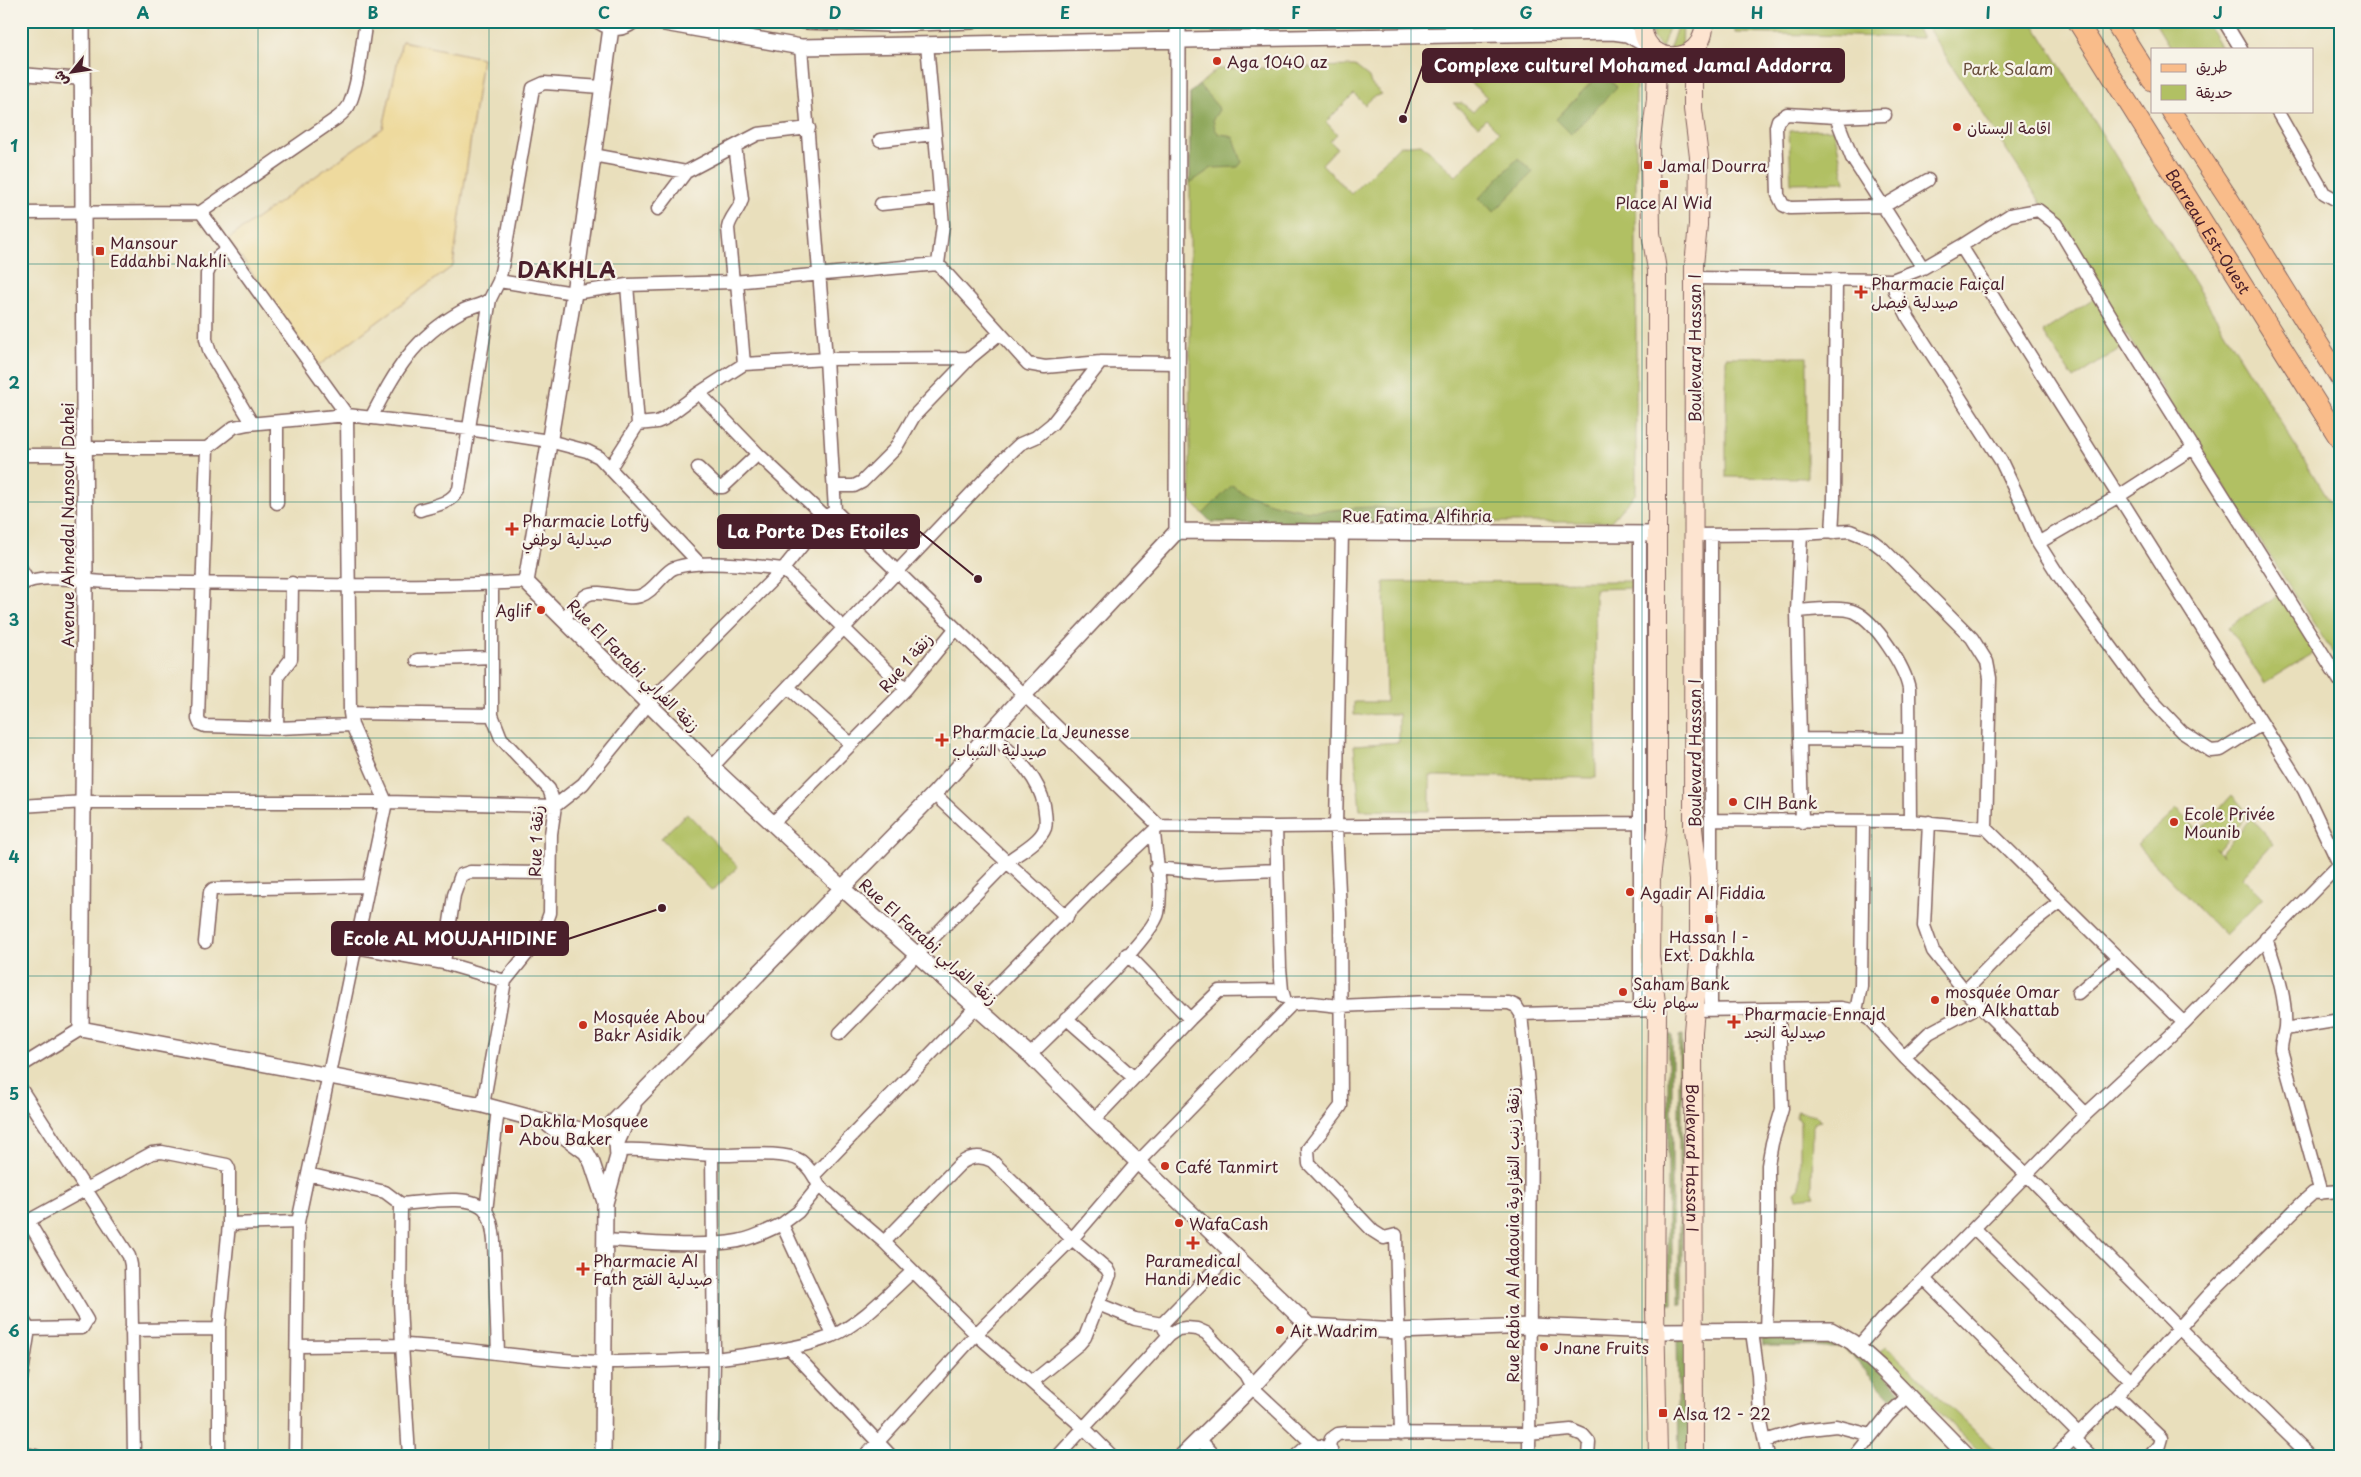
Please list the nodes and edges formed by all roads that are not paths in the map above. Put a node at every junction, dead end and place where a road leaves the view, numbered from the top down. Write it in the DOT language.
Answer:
graph roads {
  1 [pos="82,21"];
  2 [pos="366,21"];
  3 [pos="633,21"];
  4 [pos="653,21"];
  5 [pos="804,21"];
  6 [pos="972,21"];
  7 [pos="1178,21"];
  8 [pos="1643,21"];
  9 [pos="1704,21"];
  10 [pos="2077,21"];
  11 [pos="2114,21"];
  12 [pos="2224,21"];
  13 [pos="920,22"];
  14 [pos="605,24"];
  15 [pos="1177,40"];
  16 [pos="927,44"];
  17 [pos="801,47"];
  18 [pos="2240,48"];
  19 [pos="1693,50"];
  20 [pos="1655,51"];
  21 [pos="21,74"];
  22 [pos="83,79"];
  23 [pos="2151,79"];
  24 [pos="602,88"];
  25 [pos="2172,112"];
  26 [pos="2278,112"];
  27 [pos="1885,115"];
  28 [pos="1836,117"];
  29 [pos="809,128"];
  30 [pos="934,134"];
  31 [pos="880,140"];
  32 [pos="735,146"];
  33 [pos="593,155"];
  34 [pos="686,172"];
  35 [pos="1928,180"];
  36 [pos="941,198"];
  37 [pos="2340,202"];
  38 [pos="881,204"];
  39 [pos="1884,206"];
  40 [pos="658,209"];
  41 [pos="84,212"];
  42 [pos="201,212"];
  43 [pos="21,213"];
  44 [pos="1961,246"];
  45 [pos="228,250"];
  46 [pos="938,264"];
  47 [pos="1923,268"];
  48 [pos="819,276"];
  49 [pos="1694,278"];
  50 [pos="499,280"];
  51 [pos="1836,280"];
  52 [pos="1892,280"];
  53 [pos="735,282"];
  54 [pos="627,286"];
  55 [pos="574,293"];
  56 [pos="490,299"];
  57 [pos="999,334"];
  58 [pos="970,358"];
  59 [pos="826,359"];
  60 [pos="1101,362"];
  61 [pos="1178,362"];
  62 [pos="744,364"];
  63 [pos="2340,378"];
  64 [pos="699,393"];
  65 [pos="347,415"];
  66 [pos="371,418"];
  67 [pos="277,422"];
  68 [pos="252,423"];
  69 [pos="638,424"];
  70 [pos="468,429"];
  71 [pos="2340,440"];
  72 [pos="549,441"];
  73 [pos="207,448"];
  74 [pos="2193,448"];
  75 [pos="85,452"];
  76 [pos="21,454"];
  77 [pos="758,454"];
  78 [pos="610,468"];
  79 [pos="698,468"];
  80 [pos="835,486"];
  81 [pos="2119,496"];
  82 [pos="277,503"];
  83 [pos="420,510"];
  84 [pos="830,514"];
  85 [pos="1177,531"];
  86 [pos="1342,532"];
  87 [pos="1832,533"];
  88 [pos="1649,534"];
  89 [pos="1800,534"];
  90 [pos="1702,536"];
  91 [pos="2038,543"];
  92 [pos="700,564"];
  93 [pos="783,569"];
  94 [pos="896,572"];
  95 [pos="24,578"];
  96 [pos="85,582"];
  97 [pos="526,582"];
  98 [pos="201,583"];
  99 [pos="292,584"];
  100 [pos="348,584"];
  101 [pos="492,584"];
  102 [pos="1797,611"];
  103 [pos="563,619"];
  104 [pos="843,628"];
  105 [pos="955,629"];
  106 [pos="492,657"];
  107 [pos="417,660"];
  108 [pos="2340,681"];
  109 [pos="788,687"];
  110 [pos="906,689"];
  111 [pos="1024,694"];
  112 [pos="649,703"];
  113 [pos="492,715"];
  114 [pos="351,719"];
  115 [pos="2262,724"];
  116 [pos="277,728"];
  117 [pos="990,732"];
  118 [pos="1800,739"];
  119 [pos="1909,740"];
  120 [pos="851,744"];
  121 [pos="712,767"];
  122 [pos="934,794"];
  123 [pos="85,802"];
  124 [pos="386,802"];
  125 [pos="21,806"];
  126 [pos="555,806"];
  127 [pos="1711,820"];
  128 [pos="1910,821"];
  129 [pos="1802,822"];
  130 [pos="1929,822"];
  131 [pos="773,823"];
  132 [pos="1638,823"];
  133 [pos="1863,823"];
  134 [pos="1276,827"];
  135 [pos="1336,827"];
  136 [pos="1986,828"];
  137 [pos="1157,829"];
  138 [pos="1007,862"];
  139 [pos="2340,865"];
  140 [pos="1156,868"];
  141 [pos="1277,870"];
  142 [pos="549,873"];
  143 [pos="368,886"];
  144 [pos="843,889"];
  145 [pos="2060,902"];
  146 [pos="1067,917"];
  147 [pos="2266,938"];
  148 [pos="205,942"];
  149 [pos="356,946"];
  150 [pos="916,954"];
  151 [pos="1127,954"];
  152 [pos="2118,958"];
  153 [pos="444,963"];
  154 [pos="505,981"];
  155 [pos="1282,990"];
  156 [pos="1966,991"];
  157 [pos="2078,994"];
  158 [pos="1292,1004"];
  159 [pos="1339,1006"];
  160 [pos="1979,1006"];
  161 [pos="976,1007"];
  162 [pos="1779,1009"];
  163 [pos="1640,1010"];
  164 [pos="1657,1010"];
  165 [pos="1693,1010"];
  166 [pos="1711,1010"];
  167 [pos="1856,1010"];
  168 [pos="1521,1014"];
  169 [pos="1066,1018"];
  170 [pos="1190,1019"];
  171 [pos="2340,1020"];
  172 [pos="2184,1023"];
  173 [pos="82,1029"];
  174 [pos="2285,1029"];
  175 [pos="839,1034"];
  176 [pos="1030,1054"];
  177 [pos="1904,1057"];
  178 [pos="21,1066"];
  179 [pos="327,1076"];
  180 [pos="1134,1077"];
  181 [pos="21,1089"];
  182 [pos="637,1098"];
  183 [pos="483,1105"];
  184 [pos="498,1109"];
  185 [pos="2086,1114"];
  186 [pos="1094,1120"];
  187 [pos="544,1121"];
  188 [pos="600,1133"];
  189 [pos="617,1151"];
  190 [pos="712,1155"];
  191 [pos="589,1157"];
  192 [pos="1138,1162"];
  193 [pos="308,1174"];
  194 [pos="2027,1175"];
  195 [pos="817,1181"];
  196 [pos="86,1188"];
  197 [pos="2340,1191"];
  198 [pos="2321,1193"];
  199 [pos="605,1203"];
  200 [pos="401,1204"];
  201 [pos="486,1211"];
  202 [pos="298,1222"];
  203 [pos="24,1223"];
  204 [pos="229,1224"];
  205 [pos="782,1224"];
  206 [pos="1974,1228"];
  207 [pos="1072,1239"];
  208 [pos="605,1240"];
  209 [pos="884,1242"];
  210 [pos="714,1243"];
  211 [pos="1232,1252"];
  212 [pos="913,1271"];
  213 [pos="1924,1279"];
  214 [pos="1098,1304"];
  215 [pos="21,1317"];
  216 [pos="1162,1324"];
  217 [pos="1310,1326"];
  218 [pos="1531,1326"];
  219 [pos="29,1329"];
  220 [pos="219,1329"];
  221 [pos="2180,1329"];
  222 [pos="131,1330"];
  223 [pos="1398,1331"];
  224 [pos="1692,1331"];
  225 [pos="1655,1332"];
  226 [pos="1759,1332"];
  227 [pos="976,1334"];
  228 [pos="833,1335"];
  229 [pos="1169,1335"];
  230 [pos="402,1345"];
  231 [pos="297,1346"];
  232 [pos="789,1348"];
  233 [pos="1857,1348"];
  234 [pos="498,1353"];
  235 [pos="714,1359"];
  236 [pos="603,1362"];
  237 [pos="21,1379"];
  238 [pos="2131,1381"];
  239 [pos="1032,1382"];
  240 [pos="1252,1387"];
  241 [pos="1907,1396"];
  242 [pos="2117,1396"];
  243 [pos="1085,1429"];
  244 [pos="1401,1434"];
  245 [pos="1528,1434"];
  246 [pos="1871,1435"];
  247 [pos="2077,1436"];
  248 [pos="1199,1439"];
  249 [pos="1765,1441"];
  250 [pos="878,1443"];
  251 [pos="1315,1446"];
  252 [pos="1331,1451"];
  253 [pos="21,1453"];
  254 [pos="36,1456"];
  255 [pos="134,1456"];
  256 [pos="219,1456"];
  257 [pos="295,1456"];
  258 [pos="409,1456"];
  259 [pos="603,1456"];
  260 [pos="712,1456"];
  261 [pos="865,1456"];
  262 [pos="891,1456"];
  263 [pos="1058,1456"];
  264 [pos="1112,1456"];
  265 [pos="1182,1456"];
  266 [pos="1215,1456"];
  267 [pos="1296,1456"];
  268 [pos="1529,1456"];
  269 [pos="1588,1456"];
  270 [pos="1658,1456"];
  271 [pos="1694,1456"];
  272 [pos="1768,1456"];
  273 [pos="1855,1456"];
  274 [pos="1967,1456"];
  275 [pos="2056,1456"];
  276 [pos="2091,1456"];
  277 [pos="2150,1456"];
  278 [pos="2310,1456"];
  1 -- 22 [label="street, Avenue Ahnedal Nansour Dahei"];
  2 -- 42 [label="street"];
  3 -- 14 [label="street"];
  4 -- 17 [label="street"];
  5 -- 13 [label="street"];
  6 -- 13 [label="street"];
  7 -- 15 [label="street"];
  8 -- 20 [label="main road"];
  9 -- 19 [label="main road"];
  10 -- 71 [label="main road, Barreau Est-Ouest"];
  11 -- 23 [label="main road"];
  12 -- 18 [label="street"];
  14 -- 24 [label="street"];
  15 -- 16 [label="street"];
  15 -- 20 [label="street"];
  15 -- 61 [label="street"];
  16 -- 17 [label="street"];
  16 -- 30 [label="street"];
  17 -- 29 [label="street"];
  19 -- 20 [label="main road"];
  19 -- 49 [label="main road, Boulevard Hassan I"];
  20 -- 88 [label="main road"];
  21 -- 22 [label="street"];
  22 -- 41 [label="street, Avenue Ahnedal Nansour Dahei"];
  24 -- 33 [label="street"];
  24 -- 50 [label="street"];
  25 -- 63 [label="main road"];
  26 -- 37 [label="street"];
  27 -- 28 [label="street"];
  28 -- 39 [label="street"];
  28 -- 39 [label="street"];
  29 -- 32 [label="street"];
  29 -- 48 [label="street"];
  30 -- 31 [label="street"];
  30 -- 36 [label="street"];
  32 -- 34 [label="street"];
  32 -- 53 [label="street"];
  33 -- 34 [label="street"];
  33 -- 55 [label="street"];
  34 -- 40 [label="street"];
  35 -- 39 [label="street"];
  36 -- 38 [label="street"];
  36 -- 46 [label="street"];
  39 -- 47 [label="street"];
  41 -- 42 [label="street"];
  41 -- 43 [label="street"];
  41 -- 75 [label="street, Avenue Ahnedal Nansour Dahei"];
  42 -- 45 [label="street"];
  44 -- 47 [label="street"];
  44 -- 74 [label="street"];
  44 -- 81 [label="street"];
  45 -- 65 [label="street"];
  45 -- 68 [label="street"];
  46 -- 48 [label="street"];
  46 -- 57 [label="street"];
  47 -- 52 [label="street"];
  48 -- 53 [label="street"];
  48 -- 59 [label="street"];
  49 -- 51 [label="street"];
  49 -- 90 [label="main road, Boulevard Hassan I"];
  50 -- 55 [label="street"];
  50 -- 56 [label="street"];
  51 -- 52 [label="street"];
  51 -- 87 [label="street"];
  52 -- 91 [label="street"];
  53 -- 54 [label="street"];
  53 -- 62 [label="street"];
  54 -- 55 [label="street"];
  54 -- 69 [label="street"];
  55 -- 72 [label="street"];
  56 -- 66 [label="street"];
  56 -- 70 [label="street"];
  57 -- 58 [label="street"];
  57 -- 60 [label="street"];
  58 -- 59 [label="street"];
  58 -- 80 [label="street"];
  59 -- 62 [label="street"];
  59 -- 80 [label="street"];
  60 -- 61 [label="street"];
  60 -- 94 [label="street"];
  61 -- 85 [label="street"];
  62 -- 64 [label="street"];
  64 -- 69 [label="street"];
  64 -- 77 [label="street"];
  65 -- 66 [label="street"];
  65 -- 67 [label="street"];
  65 -- 100 [label="street"];
  66 -- 70 [label="street"];
  67 -- 68 [label="street"];
  67 -- 82 [label="street"];
  68 -- 73 [label="street"];
  69 -- 78 [label="street"];
  70 -- 72 [label="street"];
  70 -- 83 [label="street"];
  72 -- 78 [label="street"];
  72 -- 97 [label="street"];
  73 -- 75 [label="street"];
  73 -- 98 [label="street"];
  74 -- 81 [label="street"];
  74 -- 108 [label="street"];
  75 -- 76 [label="street"];
  75 -- 96 [label="street, Avenue Ahnedal Nansour Dahei"];
  77 -- 79 [label="street"];
  77 -- 84 [label="street"];
  78 -- 92 [label="street"];
  80 -- 84 [label="street"];
  81 -- 91 [label="street"];
  81 -- 115 [label="street"];
  84 -- 93 [label="street"];
  84 -- 94 [label="street"];
  85 -- 86 [label="street, Rue Fatima Alfihria"];
  85 -- 111 [label="street"];
  86 -- 88 [label="street, Rue Fatima Alfihria"];
  86 -- 135 [label="street"];
  87 -- 89 [label="street"];
  87 -- 136 [label="street"];
  88 -- 132 [label="street"];
  88 -- 164 [label="main road"];
  89 -- 90 [label="street"];
  89 -- 102 [label="street"];
  90 -- 127 [label="street"];
  90 -- 165 [label="main road, Boulevard Hassan I"];
  91 -- 115 [label="street"];
  92 -- 93 [label="street"];
  92 -- 103 [label="street"];
  93 -- 104 [label="street"];
  93 -- 112 [label="street"];
  94 -- 104 [label="street"];
  94 -- 105 [label="street"];
  95 -- 96 [label="street"];
  96 -- 98 [label="street"];
  96 -- 123 [label="street, Avenue Ahnedal Nansour Dahei"];
  97 -- 101 [label="street"];
  97 -- 103 [label="street, Rue El Farabi زنقة الفرابي"];
  98 -- 99 [label="street"];
  98 -- 116 [label="street"];
  99 -- 100 [label="street"];
  99 -- 116 [label="street"];
  100 -- 101 [label="street"];
  100 -- 114 [label="street"];
  101 -- 106 [label="street, Rue 1 زنقة"];
  102 -- 118 [label="street"];
  102 -- 119 [label="street"];
  103 -- 112 [label="street, Rue El Farabi زنقة الفرابي"];
  104 -- 109 [label="street"];
  104 -- 110 [label="street"];
  105 -- 110 [label="street, Rue 1 زنقة"];
  105 -- 111 [label="street"];
  106 -- 107 [label="street"];
  106 -- 113 [label="street, Rue 1 زنقة"];
  109 -- 120 [label="street"];
  109 -- 121 [label="street"];
  110 -- 120 [label="street, Rue 1 زنقة"];
  111 -- 117 [label="street"];
  111 -- 137 [label="street"];
  112 -- 121 [label="street, Rue El Farabi زنقة الفرابي"];
  112 -- 126 [label="street"];
  113 -- 114 [label="street"];
  113 -- 126 [label="street, Rue 1 زنقة"];
  114 -- 116 [label="street"];
  114 -- 124 [label="street"];
  115 -- 139 [label="street"];
  117 -- 122 [label="street"];
  117 -- 138 [label="street"];
  118 -- 119 [label="street"];
  118 -- 129 [label="street"];
  119 -- 128 [label="street"];
  120 -- 131 [label="street, Rue 1 زنقة"];
  121 -- 131 [label="street, Rue El Farabi زنقة الفرابي"];
  122 -- 138 [label="street"];
  122 -- 144 [label="street"];
  123 -- 124 [label="street"];
  123 -- 125 [label="street"];
  123 -- 173 [label="street, Avenue Ahnedal Nansour Dahei"];
  124 -- 126 [label="street"];
  124 -- 143 [label="street"];
  126 -- 142 [label="street, Rue 1 زنقة"];
  127 -- 129 [label="street"];
  127 -- 166 [label="street"];
  128 -- 130 [label="street"];
  128 -- 133 [label="street"];
  129 -- 133 [label="street"];
  130 -- 136 [label="street"];
  130 -- 156 [label="street"];
  131 -- 144 [label="street, Rue El Farabi زنقة الفرابي"];
  132 -- 135 [label="street"];
  132 -- 163 [label="street"];
  133 -- 167 [label="street"];
  134 -- 135 [label="street"];
  134 -- 137 [label="street"];
  134 -- 141 [label="street"];
  135 -- 159 [label="street"];
  136 -- 145 [label="street"];
  137 -- 140 [label="street"];
  137 -- 146 [label="street"];
  138 -- 146 [label="street"];
  138 -- 150 [label="street"];
  139 -- 147 [label="street"];
  140 -- 141 [label="street"];
  140 -- 151 [label="street"];
  141 -- 155 [label="street"];
  142 -- 153 [label="street"];
  142 -- 154 [label="street, Rue 1 زنقة"];
  143 -- 148 [label="street"];
  143 -- 149 [label="street"];
  144 -- 150 [label="street, Rue El Farabi زنقة الفرابي"];
  144 -- 182 [label="street"];
  145 -- 152 [label="street"];
  145 -- 156 [label="street"];
  146 -- 161 [label="street"];
  147 -- 172 [label="street"];
  147 -- 174 [label="street"];
  149 -- 153 [label="street"];
  149 -- 179 [label="street"];
  150 -- 161 [label="street, Rue El Farabi زنقة الفرابي"];
  150 -- 175 [label="street"];
  151 -- 169 [label="street"];
  151 -- 170 [label="street"];
  152 -- 157 [label="street"];
  152 -- 172 [label="street"];
  153 -- 154 [label="street"];
  154 -- 183 [label="street, Rue 1 زنقة"];
  155 -- 158 [label="street"];
  155 -- 170 [label="street"];
  156 -- 160 [label="street"];
  158 -- 159 [label="street"];
  158 -- 192 [label="street"];
  159 -- 168 [label="street"];
  159 -- 223 [label="street"];
  160 -- 177 [label="street"];
  160 -- 185 [label="street"];
  161 -- 176 [label="street, Rue El Farabi زنقة الفرابي"];
  161 -- 195 [label="street"];
  162 -- 166 [label="street"];
  162 -- 167 [label="street"];
  162 -- 226 [label="street"];
  163 -- 164 [label="street"];
  163 -- 168 [label="street"];
  164 -- 225 [label="main road"];
  165 -- 166 [label="street"];
  165 -- 224 [label="main road, Boulevard Hassan I"];
  167 -- 177 [label="street"];
  168 -- 218 [label="street, Rue Rabia Al Adaouia زنقة زينب النفزاوية"];
  169 -- 176 [label="street"];
  169 -- 180 [label="street"];
  170 -- 180 [label="street"];
  171 -- 174 [label="street"];
  172 -- 185 [label="street"];
  173 -- 178 [label="street"];
  173 -- 179 [label="street"];
  174 -- 198 [label="street"];
  176 -- 186 [label="street, Rue El Farabi زنقة الفرابي"];
  177 -- 194 [label="street"];
  179 -- 183 [label="street"];
  179 -- 193 [label="street"];
  180 -- 186 [label="street"];
  181 -- 196 [label="street"];
  182 -- 188 [label="street"];
  182 -- 189 [label="street"];
  183 -- 184 [label="street"];
  184 -- 187 [label="street"];
  184 -- 201 [label="street"];
  185 -- 194 [label="street"];
  186 -- 192 [label="street, Rue El Farabi زنقة الفرابي"];
  187 -- 188 [label="street"];
  187 -- 191 [label="street"];
  188 -- 189 [label="street"];
  188 -- 191 [label="street"];
  189 -- 190 [label="street"];
  189 -- 191 [label="street"];
  189 -- 199 [label="street"];
  190 -- 195 [label="street"];
  190 -- 210 [label="street"];
  191 -- 199 [label="street"];
  192 -- 207 [label="street"];
  192 -- 211 [label="street, Rue El Farabi زنقة الفرابي"];
  193 -- 200 [label="street"];
  193 -- 202 [label="street"];
  194 -- 206 [label="street"];
  194 -- 221 [label="street"];
  195 -- 205 [label="street"];
  195 -- 209 [label="street"];
  196 -- 203 [label="street"];
  196 -- 204 [label="street"];
  196 -- 222 [label="street"];
  197 -- 198 [label="street"];
  198 -- 221 [label="street"];
  199 -- 208 [label="street"];
  200 -- 201 [label="street"];
  200 -- 230 [label="street"];
  201 -- 234 [label="street"];
  202 -- 204 [label="street"];
  202 -- 231 [label="street"];
  203 -- 219 [label="street"];
  204 -- 220 [label="street"];
  205 -- 210 [label="street"];
  205 -- 228 [label="street"];
  206 -- 213 [label="street"];
  206 -- 238 [label="street"];
  207 -- 209 [label="street"];
  207 -- 214 [label="street"];
  207 -- 227 [label="street"];
  208 -- 210 [label="street"];
  208 -- 236 [label="street"];
  209 -- 212 [label="street"];
  210 -- 235 [label="street"];
  211 -- 216 [label="street"];
  211 -- 217 [label="street, Rue El Farabi زنقة الفرابي"];
  212 -- 227 [label="street"];
  212 -- 228 [label="street"];
  213 -- 233 [label="street"];
  213 -- 247 [label="street"];
  214 -- 216 [label="street"];
  214 -- 239 [label="street"];
  215 -- 219 [label="street"];
  216 -- 229 [label="street"];
  217 -- 223 [label="street"];
  217 -- 240 [label="street"];
  218 -- 223 [label="street"];
  218 -- 225 [label="street"];
  218 -- 245 [label="street, Rue Rabia Al Adaouia زنقة زينب النفزاوية"];
  219 -- 237 [label="street"];
  220 -- 222 [label="street"];
  220 -- 256 [label="street"];
  221 -- 238 [label="street"];
  221 -- 278 [label="street"];
  222 -- 255 [label="street"];
  223 -- 244 [label="street"];
  224 -- 225 [label="street"];
  224 -- 226 [label="street"];
  224 -- 271 [label="main road, Boulevard Hassan I"];
  225 -- 270 [label="main road"];
  226 -- 233 [label="street"];
  226 -- 249 [label="street"];
  227 -- 239 [label="street"];
  227 -- 250 [label="street"];
  228 -- 232 [label="street"];
  229 -- 240 [label="street"];
  229 -- 243 [label="street"];
  230 -- 231 [label="street"];
  230 -- 234 [label="street"];
  230 -- 258 [label="street"];
  231 -- 257 [label="street"];
  232 -- 235 [label="street"];
  232 -- 250 [label="street"];
  233 -- 241 [label="street"];
  234 -- 236 [label="street"];
  235 -- 236 [label="street"];
  235 -- 260 [label="street"];
  236 -- 259 [label="street"];
  238 -- 242 [label="street"];
  239 -- 243 [label="street"];
  240 -- 248 [label="street"];
  240 -- 251 [label="street"];
  241 -- 246 [label="street"];
  241 -- 274 [label="street"];
  242 -- 247 [label="street"];
  242 -- 277 [label="street"];
  243 -- 263 [label="street"];
  243 -- 264 [label="street"];
  244 -- 245 [label="street"];
  244 -- 252 [label="street"];
  245 -- 268 [label="street, Rue Rabia Al Adaouia زنقة زينب النفزاوية"];
  245 -- 269 [label="street"];
  246 -- 249 [label="street"];
  246 -- 273 [label="street"];
  247 -- 275 [label="street"];
  247 -- 276 [label="street"];
  248 -- 265 [label="street"];
  248 -- 266 [label="street"];
  249 -- 272 [label="street"];
  250 -- 261 [label="street"];
  250 -- 262 [label="street"];
  251 -- 252 [label="street"];
  251 -- 267 [label="street"];
  253 -- 254 [label="street"];
}
